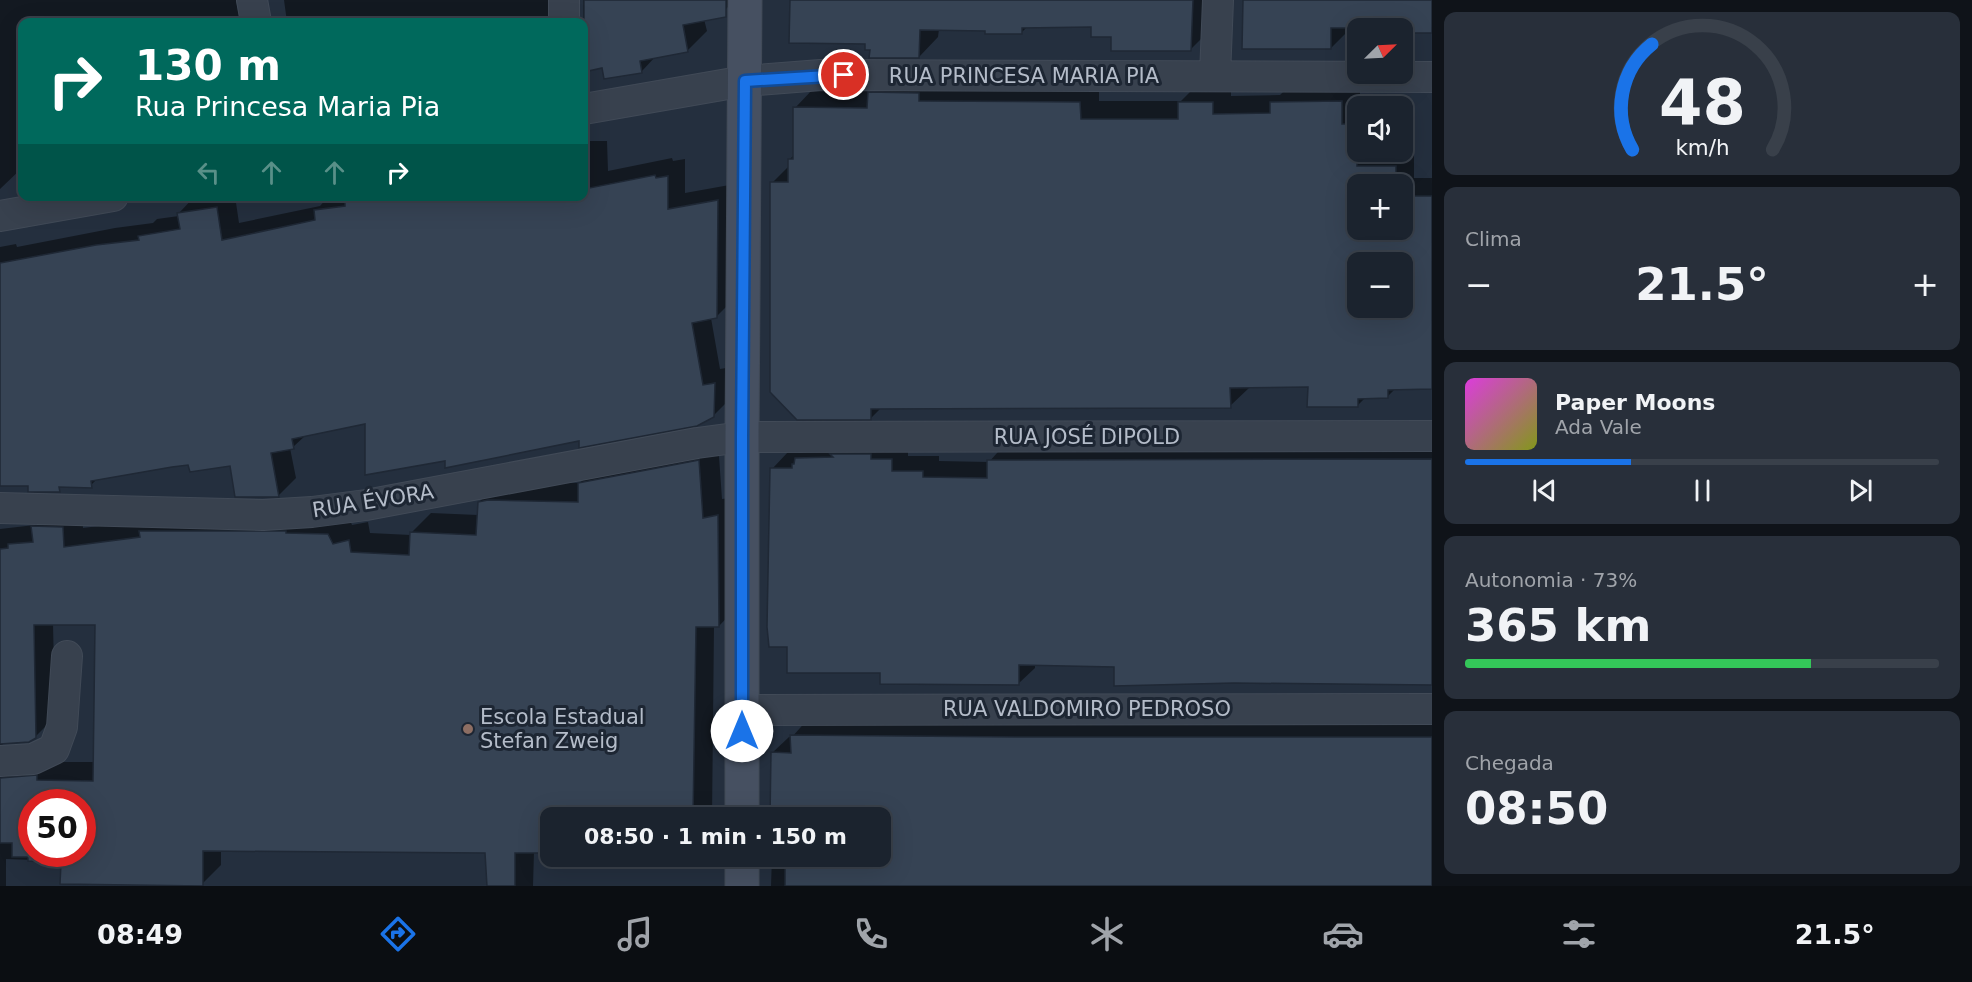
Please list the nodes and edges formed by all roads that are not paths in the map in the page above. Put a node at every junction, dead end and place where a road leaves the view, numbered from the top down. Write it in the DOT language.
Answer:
graph roads {
  1 [pos="252,0"];
  2 [pos="564,0"];
  3 [pos="745,0"];
  4 [pos="1218,0"];
  5 [pos="255,18"];
  6 [pos="564,18"];
  7 [pos="1215,76"];
  8 [pos="1432,77"];
  9 [pos="745,81"];
  10 [pos="588,109"];
  11 [pos="85,201"];
  12 [pos="0,216"];
  13 [pos="1432,436"];
  14 [pos="742,437"];
  15 [pos="0,508"];
  16 [pos="67,656"];
  17 [pos="1432,709"];
  18 [pos="742,710"];
  19 [pos="0,761"];
  20 [pos="742,807"];
  21 [pos="742,867"];
  22 [pos="742,886"];
  1 -- 5 [label="street"];
  2 -- 6 [label="street"];
  3 -- 9 [label="main road"];
  4 -- 7 [label="street"];
  7 -- 8 [label="street, RUA PRINCESA MARIA PIA"];
  7 -- 9 [label="street, RUA PRINCESA MARIA PIA"];
  9 -- 10 [label="street, RUA PRINCESA MARIA PIA"];
  9 -- 14 [label="main road"];
  11 -- 12 [label="street"];
  13 -- 14 [label="street, RUA JOSÉ DIPOLD"];
  14 -- 15 [label="street, RUA ÉVORA"];
  14 -- 18 [label="main road"];
  16 -- 19 [label="street"];
  17 -- 18 [label="street, RUA VALDOMIRO PEDROSO"];
  18 -- 20 [label="main road"];
  21 -- 22 [label="main road"];
}
